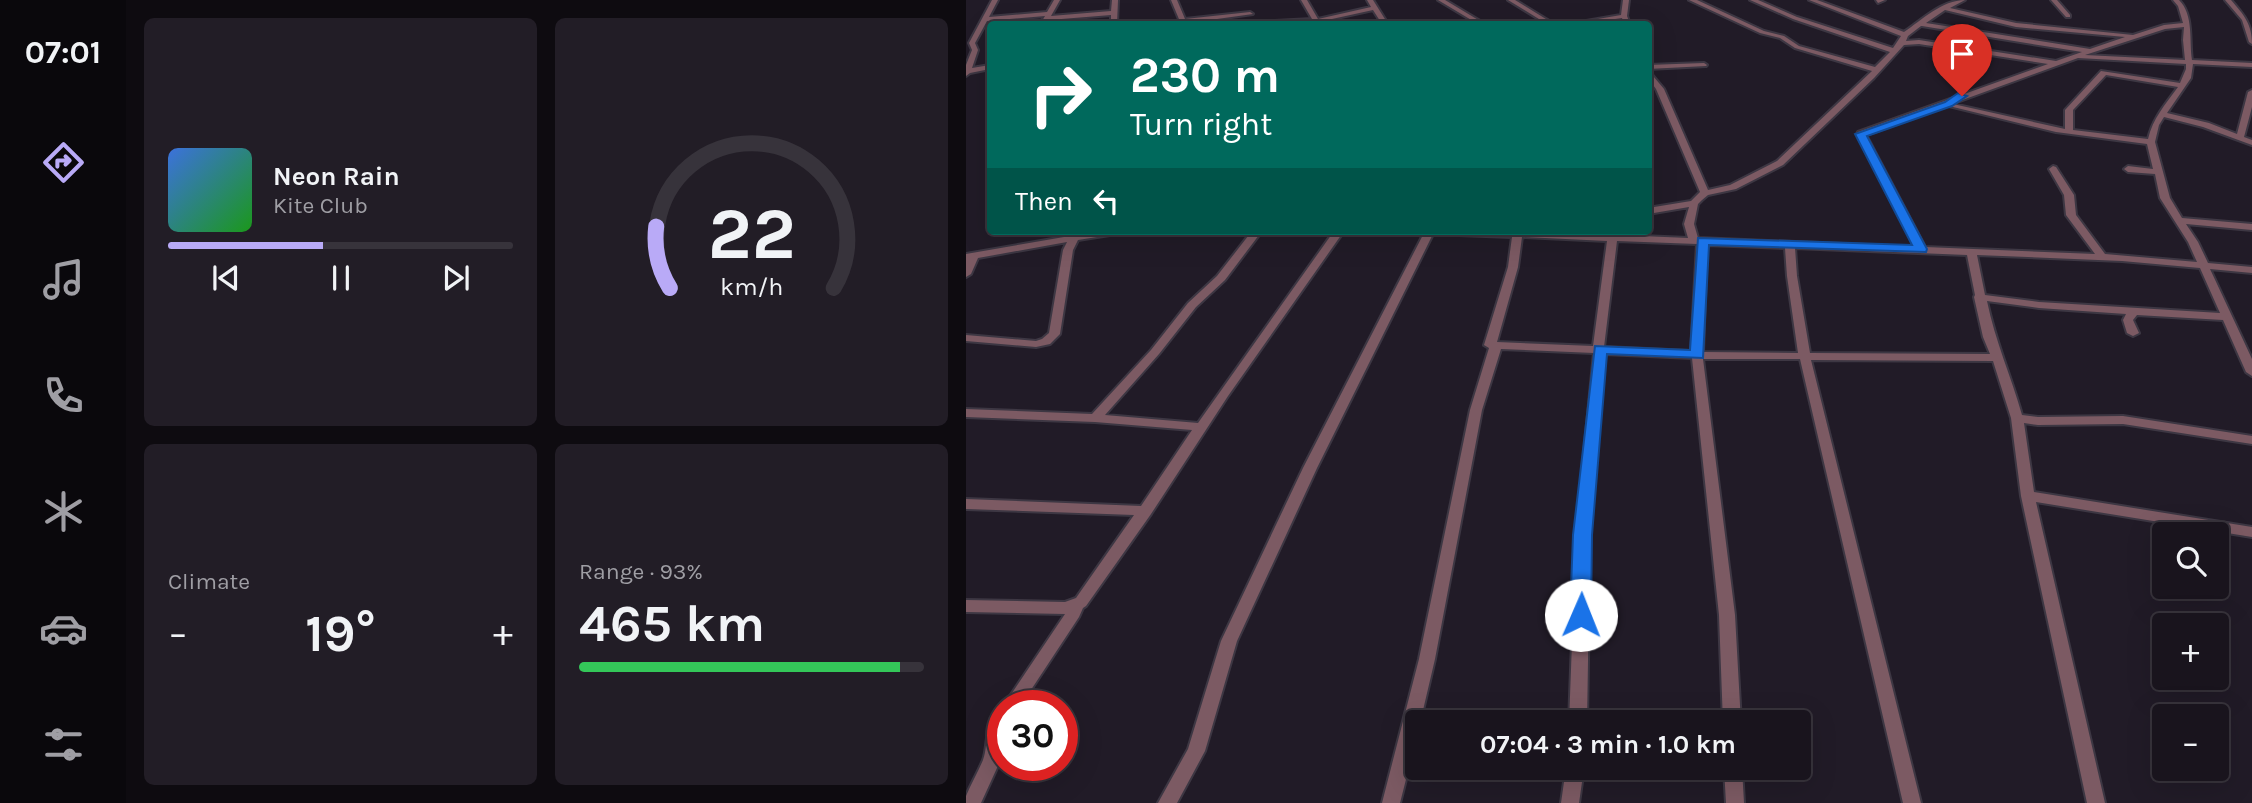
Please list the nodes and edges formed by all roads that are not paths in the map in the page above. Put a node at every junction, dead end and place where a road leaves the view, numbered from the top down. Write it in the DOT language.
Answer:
graph roads {
  1 [pos="995,0"];
  2 [pos="1057,0"];
  3 [pos="1115,0"];
  4 [pos="1174,0"];
  5 [pos="1304,0"];
  6 [pos="1370,0"];
  7 [pos="1441,0"];
  8 [pos="1524,0"];
  9 [pos="1626,0"];
  10 [pos="1692,0"];
  11 [pos="1753,0"];
  12 [pos="1812,0"];
  13 [pos="1962,0"];
  14 [pos="2054,0"];
  15 [pos="2176,0"];
  16 [pos="2228,0"];
  17 [pos="1512,1"];
  18 [pos="1245,4"];
  19 [pos="1375,8"];
  20 [pos="1947,9"];
  21 [pos="1114,13"];
  22 [pos="1250,14"];
  23 [pos="1624,16"];
  24 [pos="2068,16"];
  25 [pos="986,19"];
  26 [pos="1047,19"];
  27 [pos="1330,20"];
  28 [pos="1114,21"];
  29 [pos="1182,21"];
  30 [pos="1198,21"];
  31 [pos="1254,21"];
  32 [pos="1316,21"];
  33 [pos="1321,21"];
  34 [pos="1324,21"];
  35 [pos="1383,21"];
  36 [pos="1477,21"];
  37 [pos="1546,21"];
  38 [pos="1592,21"];
  39 [pos="1626,21"];
  40 [pos="1922,24"];
  41 [pos="2185,25"];
  42 [pos="2135,36"];
  43 [pos="1904,39"];
  44 [pos="2252,42"];
  45 [pos="1894,51"];
  46 [pos="2090,51"];
  47 [pos="2080,57"];
  48 [pos="2059,64"];
  49 [pos="1704,65"];
  50 [pos="2252,65"];
  51 [pos="987,68"];
  52 [pos="1652,69"];
  53 [pos="1877,70"];
  54 [pos="967,71"];
  55 [pos="1652,76"];
  56 [pos="2182,85"];
  57 [pos="2252,92"];
  58 [pos="1953,106"];
  59 [pos="2161,114"];
  60 [pos="2069,131"];
  61 [pos="2240,138"];
  62 [pos="2151,142"];
  63 [pos="2252,144"];
  64 [pos="2053,169"];
  65 [pos="2128,169"];
  66 [pos="2159,172"];
  67 [pos="1705,193"];
  68 [pos="1694,204"];
  69 [pos="1652,210"];
  70 [pos="2178,220"];
  71 [pos="2252,227"];
  72 [pos="1037,235"];
  73 [pos="1089,235"];
  74 [pos="1254,235"];
  75 [pos="1336,235"];
  76 [pos="1430,235"];
  77 [pos="1518,235"];
  78 [pos="1612,235"];
  79 [pos="1624,235"];
  80 [pos="1075,237"];
  81 [pos="1698,241"];
  82 [pos="1038,243"];
  83 [pos="1790,244"];
  84 [pos="1921,249"];
  85 [pos="1971,251"];
  86 [pos="970,256"];
  87 [pos="2103,258"];
  88 [pos="2201,265"];
  89 [pos="2252,270"];
  90 [pos="966,274"];
  91 [pos="1979,297"];
  92 [pos="2134,310"];
  93 [pos="2225,317"];
  94 [pos="2133,333"];
  95 [pos="966,338"];
  96 [pos="1496,345"];
  97 [pos="1597,350"];
  98 [pos="1804,354"];
  99 [pos="1698,355"];
  100 [pos="1998,358"];
  101 [pos="2252,372"];
  102 [pos="966,413"];
  103 [pos="1094,418"];
  104 [pos="2017,418"];
  105 [pos="1202,427"];
  106 [pos="2252,440"];
  107 [pos="2028,496"];
  108 [pos="966,504"];
  109 [pos="1146,511"];
  110 [pos="2252,532"];
  111 [pos="966,606"];
  112 [pos="1074,607"];
  113 [pos="1022,690"];
  114 [pos="1578,710"];
  115 [pos="1731,710"];
  116 [pos="987,770"];
  117 [pos="1573,780"];
  118 [pos="1734,780"];
  119 [pos="972,803"];
  120 [pos="1167,803"];
  121 [pos="1391,803"];
  122 [pos="1570,803"];
  123 [pos="1735,803"];
  124 [pos="1912,803"];
  125 [pos="2096,803"];
  1 -- 25 [label="street"];
  2 -- 26 [label="street"];
  3 -- 21 [label="street"];
  4 -- 29 [label="street"];
  5 -- 32 [label="street"];
  6 -- 19 [label="street"];
  7 -- 36 [label="street"];
  8 -- 17 [label="street"];
  9 -- 23 [label="street"];
  10 -- 53 [label="street"];
  11 -- 45 [label="street"];
  12 -- 43 [label="street"];
  13 -- 20 [label="street"];
  14 -- 24 [label="street"];
  15 -- 41 [label="street"];
  16 -- 44 [label="street"];
  17 -- 37 [label="street"];
  18 -- 22 [label="street"];
  19 -- 33 [label="street"];
  19 -- 35 [label="street"];
  20 -- 40 [label="street"];
  20 -- 42 [label="street"];
  21 -- 26 [label="street"];
  21 -- 28 [label="street"];
  22 -- 30 [label="street"];
  22 -- 31 [label="street"];
  23 -- 38 [label="street"];
  23 -- 39 [label="street"];
  25 -- 26 [label="street"];
  25 -- 54 [label="street"];
  27 -- 34 [label="street"];
  40 -- 43 [label="street"];
  40 -- 46 [label="street"];
  41 -- 42 [label="street"];
  41 -- 56 [label="street"];
  42 -- 46 [label="street"];
  43 -- 45 [label="street"];
  43 -- 48 [label="street"];
  45 -- 53 [label="street"];
  46 -- 47 [label="street"];
  47 -- 48 [label="street"];
  47 -- 50 [label="street"];
  48 -- 84 [label="street"];
  49 -- 52 [label="street"];
  51 -- 54 [label="street"];
  53 -- 67 [label="street"];
  55 -- 67 [label="street"];
  56 -- 59 [label="street"];
  56 -- 60 [label="street"];
  57 -- 61 [label="street"];
  58 -- 60 [label="street"];
  59 -- 61 [label="street"];
  59 -- 62 [label="street"];
  60 -- 62 [label="street"];
  61 -- 63 [label="street"];
  62 -- 66 [label="street"];
  64 -- 87 [label="street"];
  65 -- 66 [label="street"];
  66 -- 70 [label="street"];
  67 -- 68 [label="street"];
  68 -- 69 [label="street"];
  68 -- 81 [label="street"];
  70 -- 71 [label="street"];
  70 -- 88 [label="street"];
  72 -- 82 [label="street"];
  73 -- 80 [label="street"];
  74 -- 103 [label="street"];
  75 -- 105 [label="street"];
  76 -- 120 [label="street"];
  77 -- 96 [label="street"];
  78 -- 97 [label="street"];
  79 -- 81 [label="street"];
  80 -- 82 [label="street"];
  80 -- 95 [label="street"];
  81 -- 83 [label="street"];
  81 -- 99 [label="street"];
  82 -- 86 [label="street"];
  83 -- 84 [label="street"];
  83 -- 98 [label="street"];
  84 -- 85 [label="street"];
  85 -- 87 [label="street"];
  85 -- 91 [label="street"];
  86 -- 90 [label="street"];
  87 -- 88 [label="street"];
  88 -- 89 [label="street"];
  88 -- 93 [label="street"];
  91 -- 92 [label="street"];
  91 -- 100 [label="street"];
  92 -- 93 [label="street"];
  92 -- 94 [label="street"];
  93 -- 101 [label="street"];
  96 -- 97 [label="street"];
  96 -- 121 [label="street"];
  97 -- 99 [label="street"];
  97 -- 114 [label="street"];
  98 -- 99 [label="street"];
  98 -- 100 [label="street"];
  98 -- 124 [label="street"];
  99 -- 115 [label="street"];
  100 -- 104 [label="street"];
  102 -- 103 [label="street"];
  103 -- 105 [label="street"];
  104 -- 106 [label="street"];
  104 -- 107 [label="street"];
  105 -- 109 [label="street"];
  107 -- 110 [label="street"];
  107 -- 125 [label="street"];
  108 -- 109 [label="street"];
  109 -- 112 [label="street"];
  111 -- 112 [label="street"];
  112 -- 113 [label="street"];
  116 -- 119 [label="street"];
  117 -- 122 [label="street"];
  118 -- 123 [label="street"];
}
